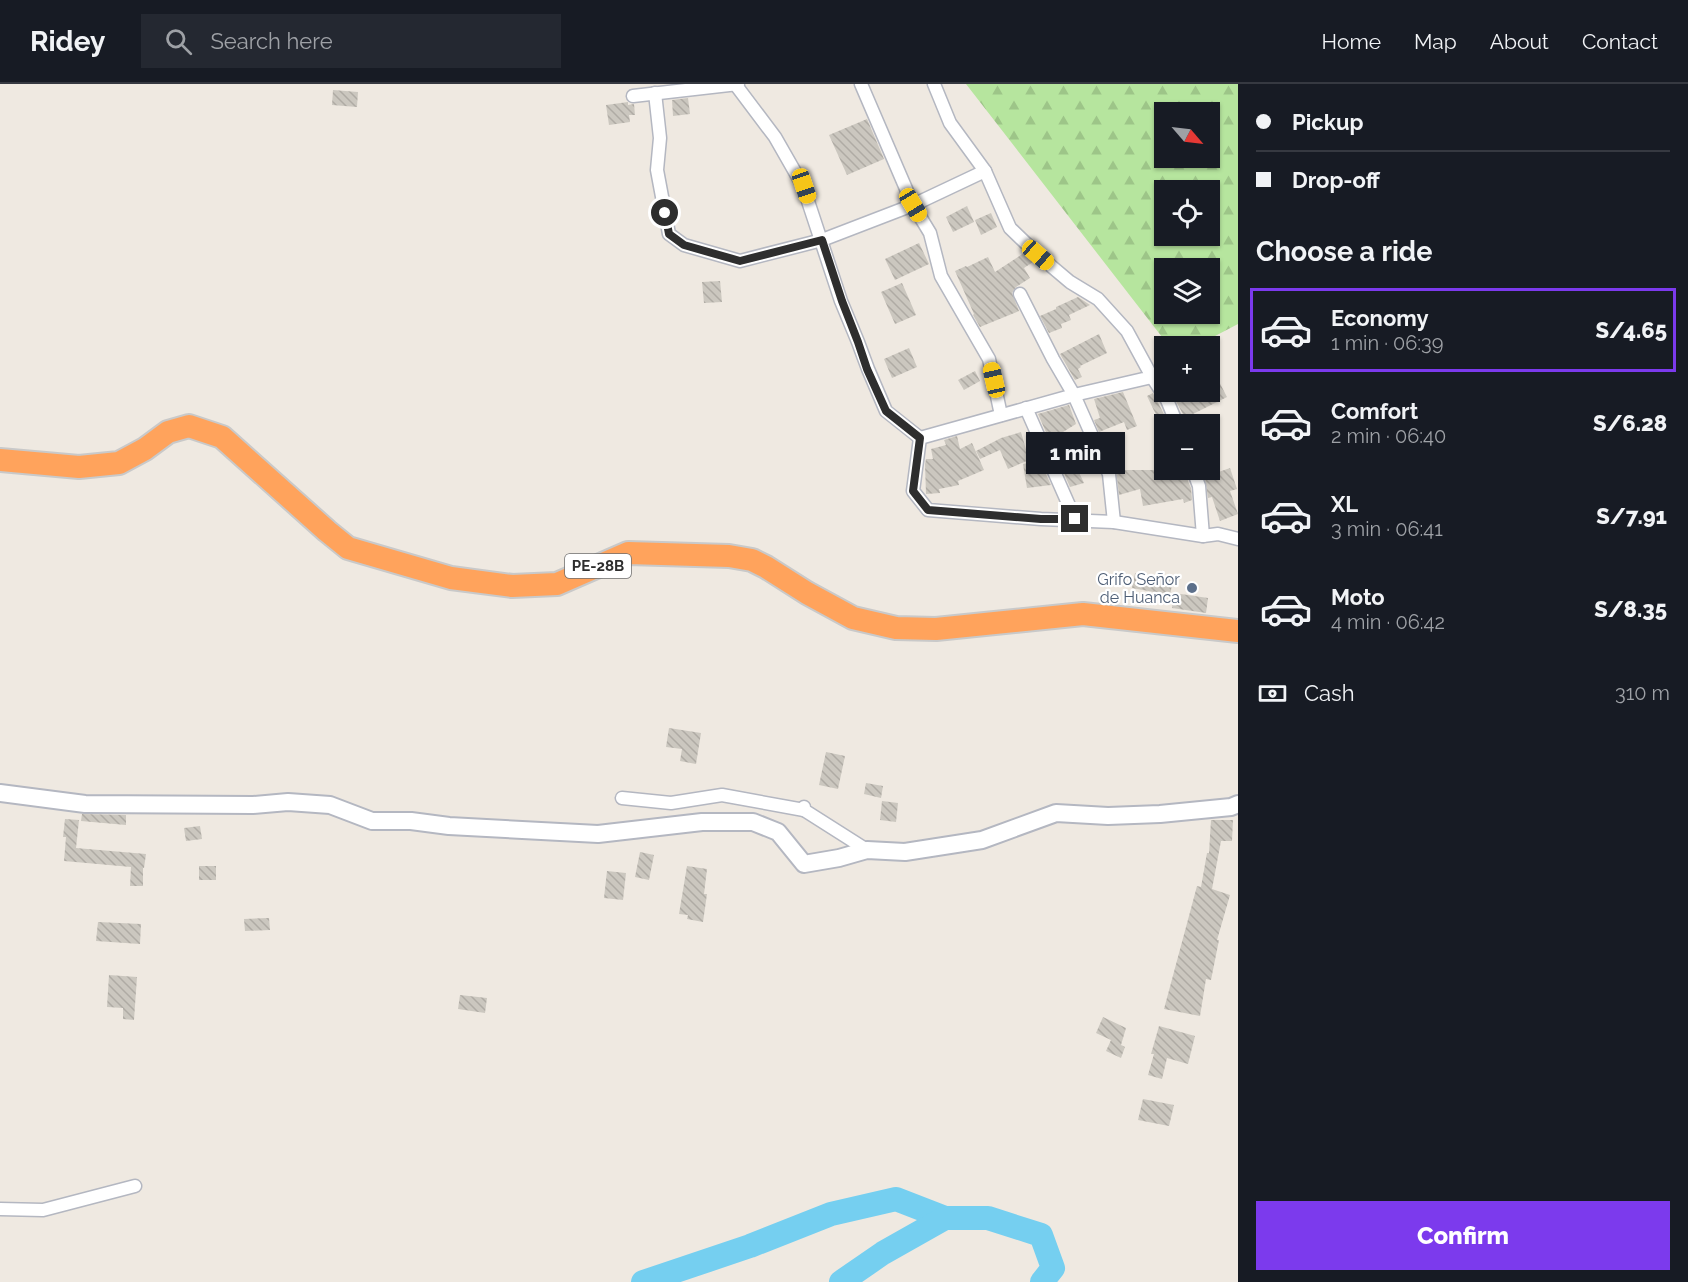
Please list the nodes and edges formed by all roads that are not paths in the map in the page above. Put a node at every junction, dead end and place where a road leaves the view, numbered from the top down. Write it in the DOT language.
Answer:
graph roads {
  1 [pos="736,84"];
  2 [pos="861,84"];
  3 [pos="934,84"];
  4 [pos="655,93"];
  5 [pos="633,96"];
  6 [pos="986,171"];
  7 [pos="913,205"];
  8 [pos="822,240"];
  9 [pos="1020,294"];
  10 [pos="1152,377"];
  11 [pos="1074,395"];
  12 [pos="1026,408"];
  13 [pos="1173,414"];
  14 [pos="1001,415"];
  15 [pos="920,438"];
  16 [pos="0,460"];
  17 [pos="1197,480"];
  18 [pos="1075,519"];
  19 [pos="1114,522"];
  20 [pos="1203,536"];
  21 [pos="1238,539"];
  22 [pos="1238,631"];
  23 [pos="0,793"];
  24 [pos="621,798"];
  25 [pos="1238,804"];
  26 [pos="867,850"];
  27 [pos="135,1186"];
  28 [pos="0,1209"];
  1 -- 4 [label="street"];
  1 -- 8 [label="street"];
  2 -- 7 [label="street"];
  3 -- 6 [label="street"];
  4 -- 5 [label="street"];
  4 -- 8 [label="street"];
  6 -- 7 [label="street"];
  6 -- 10 [label="street"];
  7 -- 8 [label="street"];
  7 -- 14 [label="street"];
  8 -- 15 [label="street"];
  9 -- 11 [label="street"];
  10 -- 11 [label="street"];
  10 -- 13 [label="street"];
  11 -- 12 [label="street"];
  11 -- 19 [label="street"];
  12 -- 14 [label="street"];
  12 -- 18 [label="street"];
  14 -- 15 [label="street"];
  15 -- 18 [label="street"];
  16 -- 22 [label="highway, PE-28B"];
  17 -- 20 [label="street"];
  18 -- 19 [label="street"];
  19 -- 20 [label="street"];
  20 -- 21 [label="street"];
  23 -- 26 [label="street"];
  24 -- 26 [label="street"];
  25 -- 26 [label="street"];
  27 -- 28 [label="street"];
}
